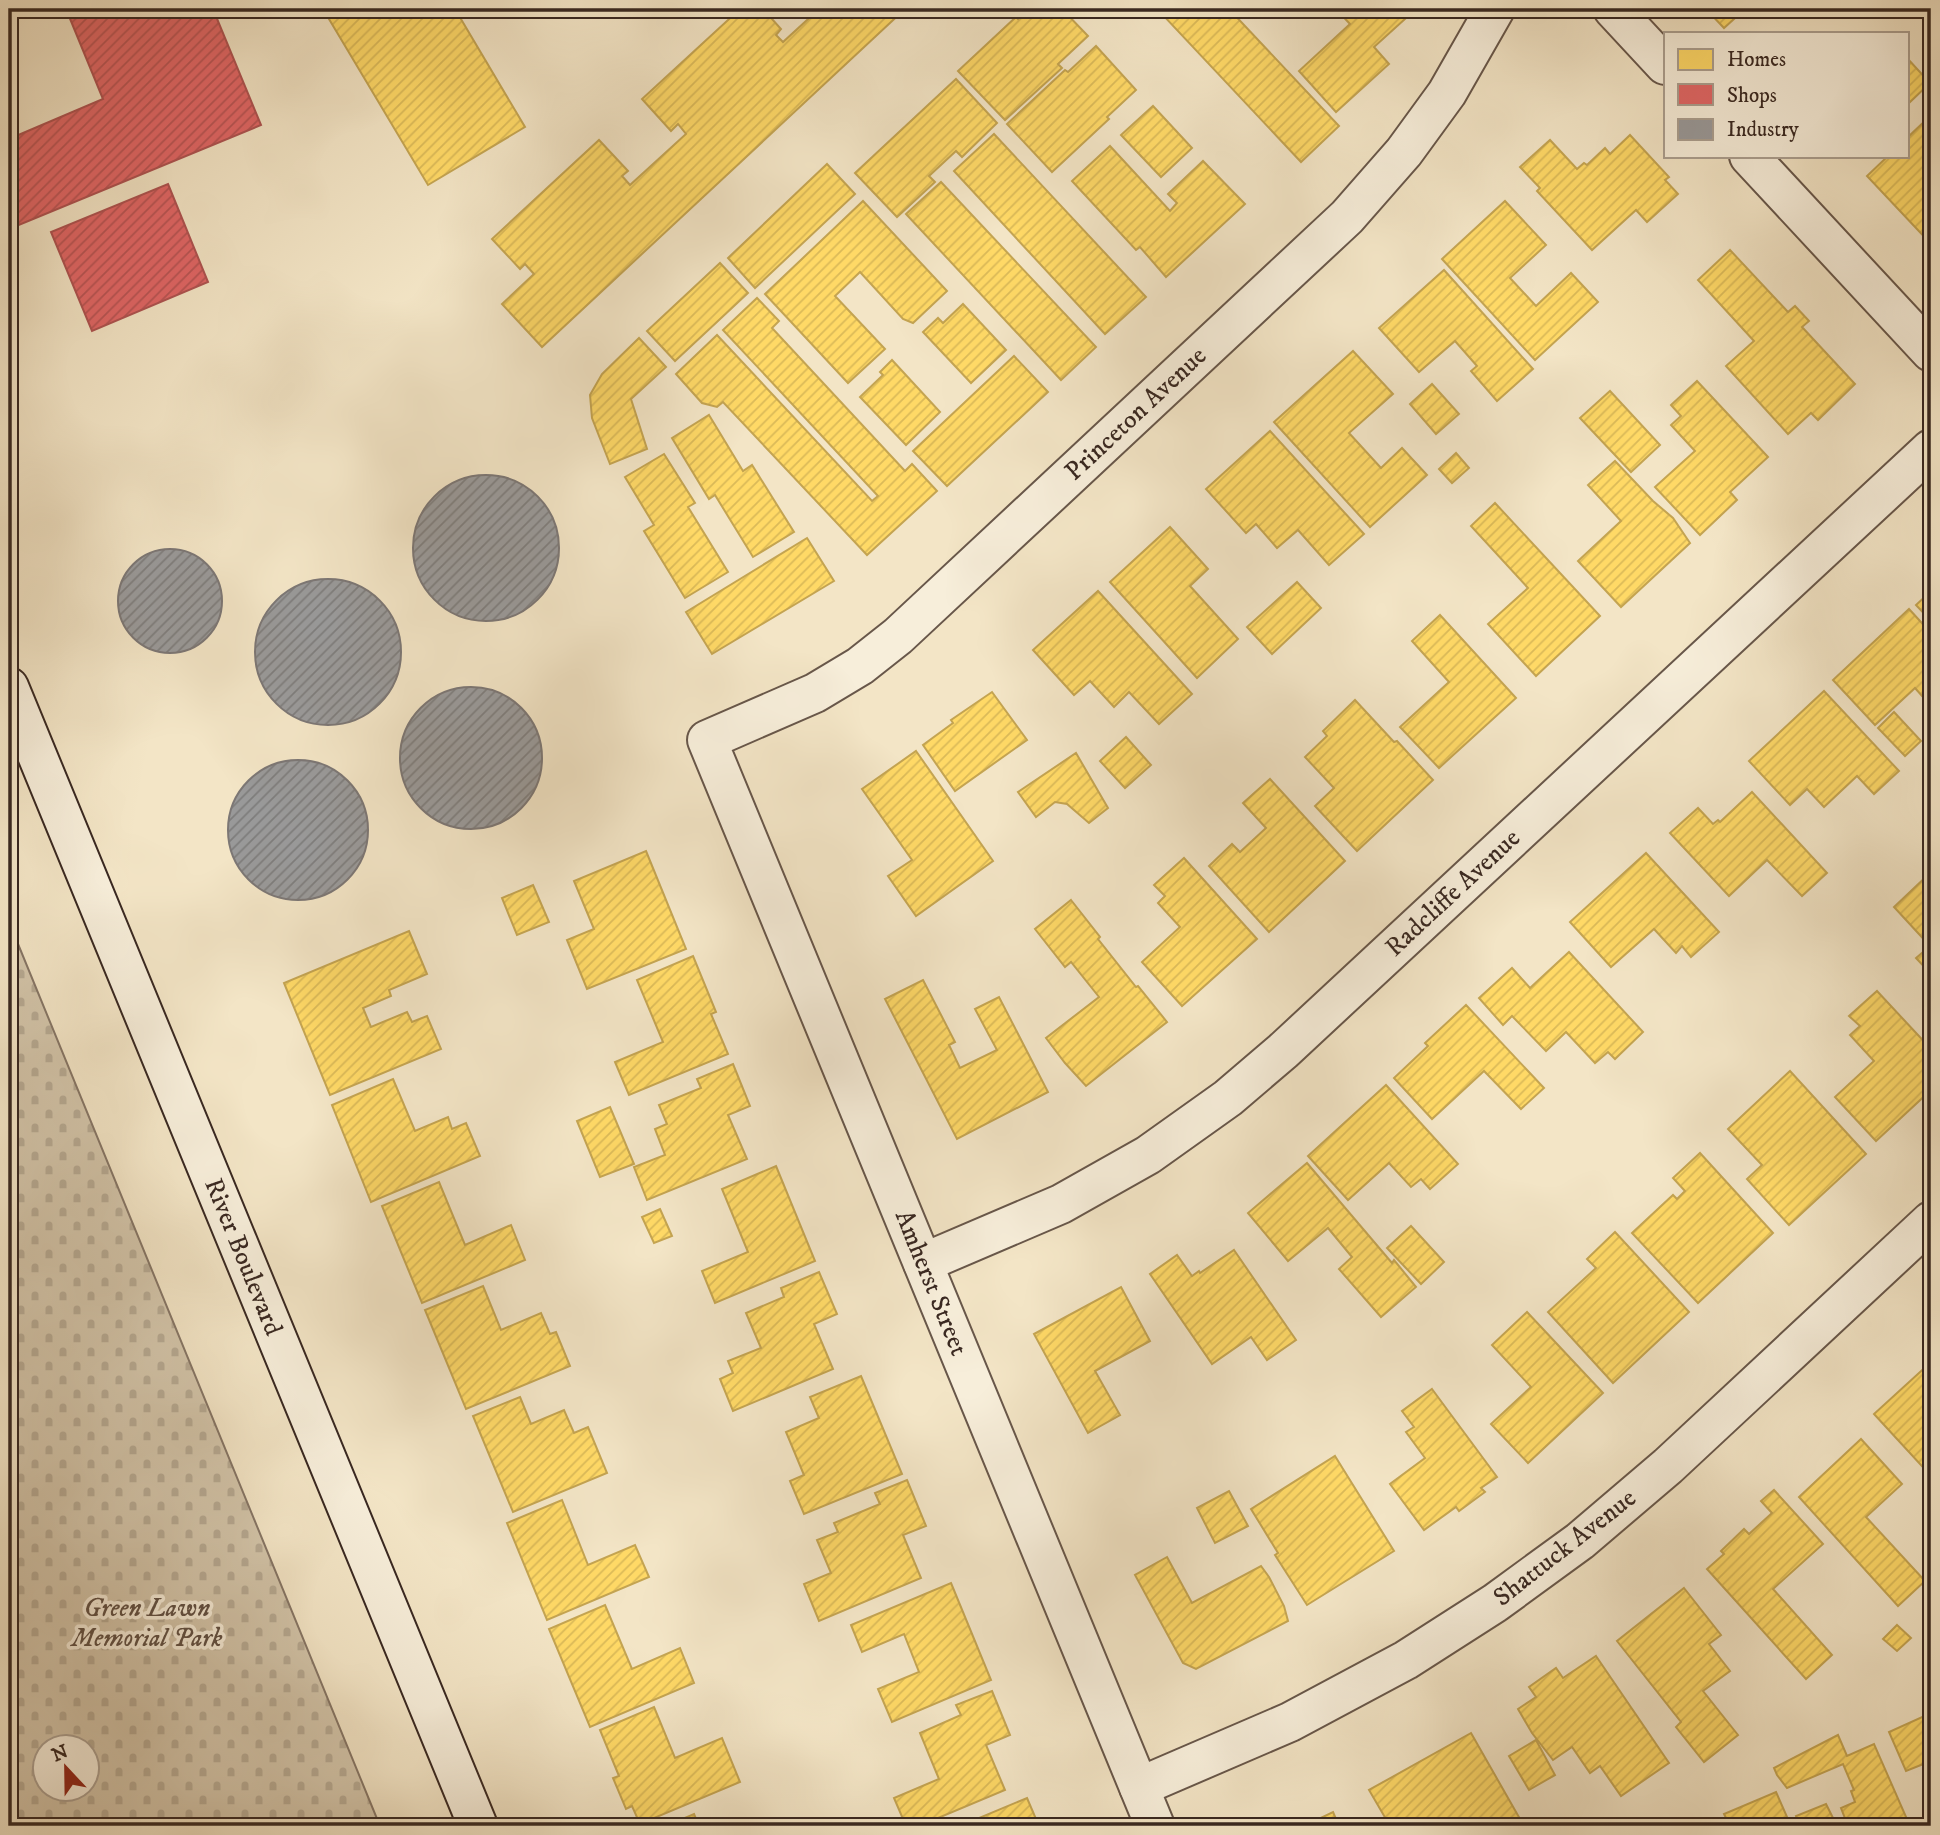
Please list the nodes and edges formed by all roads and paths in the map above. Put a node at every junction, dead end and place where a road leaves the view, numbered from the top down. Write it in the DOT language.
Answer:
graph roads {
  1 [pos="1494,9"];
  2 [pos="1613,9"];
  3 [pos="1664,64"];
  4 [pos="1751,158"];
  5 [pos="1931,352"];
  6 [pos="1931,449"];
  7 [pos="9,687"];
  8 [pos="707,740"];
  9 [pos="1931,1221"];
  10 [pos="923,1263"];
  11 [pos="1139,1787"];
  12 [pos="478,1826"];
  13 [pos="1156,1826"];
  1 -- 8 [label="street, Princeton Avenue"];
  2 -- 3 [label="street"];
  4 -- 5 [label="street"];
  6 -- 10 [label="street, Radcliffe Avenue"];
  7 -- 12 [label="street, River Boulevard"];
  8 -- 10 [label="street, Amherst Street"];
  9 -- 11 [label="street, Shattuck Avenue"];
  10 -- 11 [label="street, Amherst Street"];
  11 -- 13 [label="street, Amherst Street"];
}
